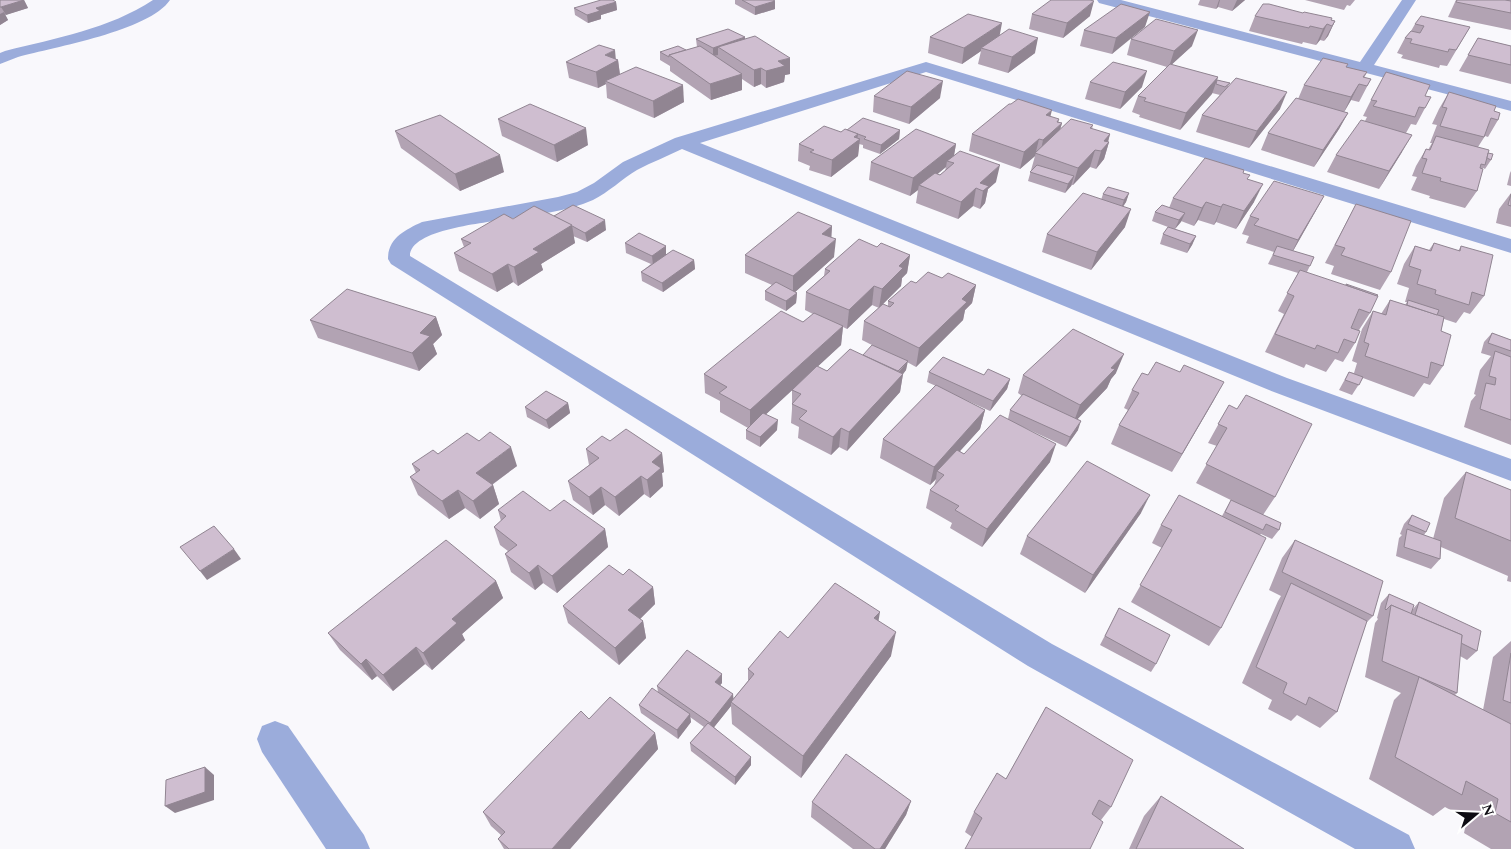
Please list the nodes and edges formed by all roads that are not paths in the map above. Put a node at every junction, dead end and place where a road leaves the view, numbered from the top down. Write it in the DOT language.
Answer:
graph roads {
  1 [pos="163,0"];
  2 [pos="1104,0"];
  3 [pos="1409,0"];
  4 [pos="0,58"];
  5 [pos="1364,68"];
  6 [pos="1511,106"];
  7 [pos="682,142"];
  8 [pos="1511,246"];
  9 [pos="1511,470"];
  10 [pos="275,739"];
  11 [pos="350,849"];
  12 [pos="1395,849"];
  1 -- 4 [label="street"];
  2 -- 5 [label="street"];
  3 -- 5 [label="street"];
  5 -- 6 [label="street"];
  7 -- 8 [label="street"];
  7 -- 9 [label="street"];
  7 -- 12 [label="street"];
  10 -- 11 [label="street"];
}
